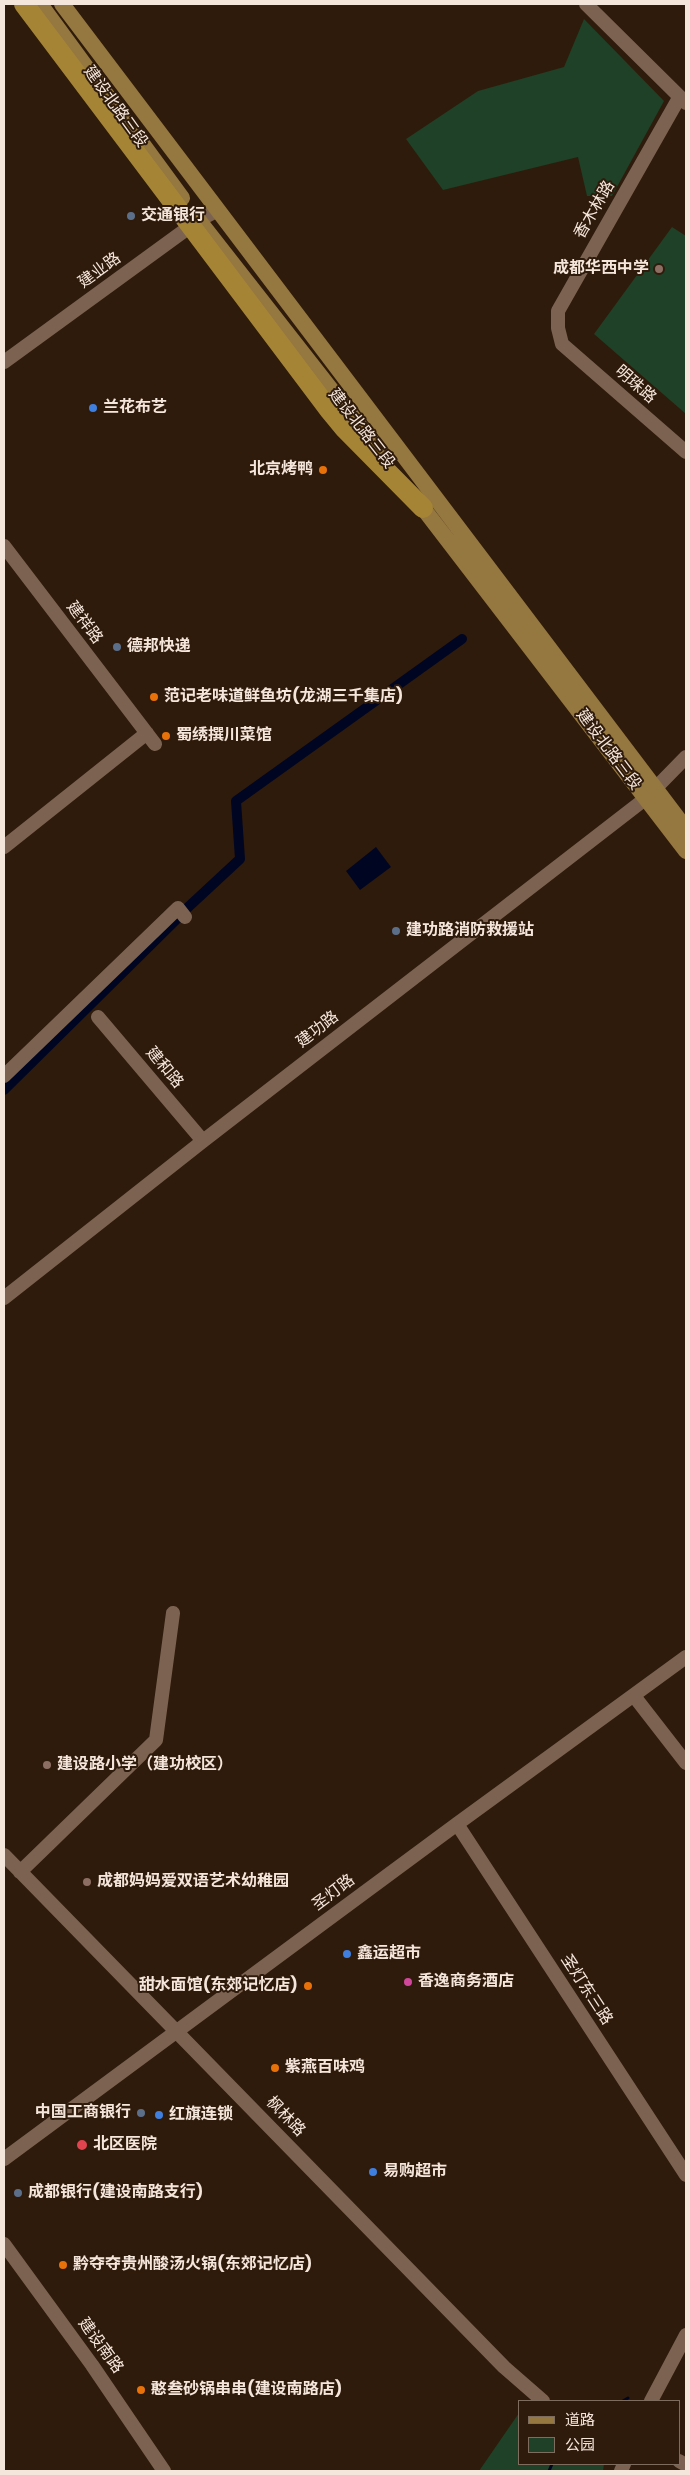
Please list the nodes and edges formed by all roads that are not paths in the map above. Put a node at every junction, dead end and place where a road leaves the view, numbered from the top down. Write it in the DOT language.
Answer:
graph roads {
  1 [pos="24,4"];
  2 [pos="40,4"];
  3 [pos="62,4"];
  4 [pos="586,4"];
  5 [pos="683,101"];
  6 [pos="218,210"];
  7 [pos="199,220"];
  8 [pos="562,344"];
  9 [pos="4,362"];
  10 [pos="686,452"];
  11 [pos="422,508"];
  12 [pos="4,546"];
  13 [pos="146,733"];
  14 [pos="155,744"];
  15 [pos="686,756"];
  16 [pos="651,795"];
  17 [pos="686,829"];
  18 [pos="4,846"];
  19 [pos="686,851"];
  20 [pos="186,917"];
  21 [pos="98,1017"];
  22 [pos="4,1076"];
  23 [pos="203,1141"];
  24 [pos="4,1298"];
  25 [pos="173,1613"];
  26 [pos="686,1657"];
  27 [pos="634,1696"];
  28 [pos="686,1763"];
  29 [pos="457,1824"];
  30 [pos="4,1855"];
  31 [pos="20,1872"];
  32 [pos="178,2031"];
  33 [pos="4,2159"];
  34 [pos="686,2175"];
  35 [pos="4,2244"];
  36 [pos="686,2335"];
  37 [pos="542,2400"];
  38 [pos="652,2400"];
  39 [pos="164,2471"];
  1 -- 11 [label="highway"];
  2 -- 7 [label="main road, 建设北路三段"];
  3 -- 6 [label="main road, 建设北路三段"];
  4 -- 5 [label="street, 香木林路"];
  5 -- 8 [label="street, 香木林路"];
  6 -- 7 [label="street, 建业路"];
  6 -- 16 [label="main road, 建设北路三段"];
  7 -- 9 [label="street, 建业路"];
  7 -- 11 [label="main road, 建设北路三段"];
  8 -- 10 [label="street, 明珠路"];
  11 -- 16 [label="main road, 建设北路三段"];
  12 -- 13 [label="street, 建祥路"];
  13 -- 14 [label="street, 建祥路"];
  13 -- 18 [label="street"];
  15 -- 16 [label="street, 建功路"];
  16 -- 17 [label="main road, 建设北路三段"];
  16 -- 19 [label="main road, 建设北路三段"];
  16 -- 23 [label="street, 建功路"];
  20 -- 22 [label="street"];
  21 -- 23 [label="street, 建和路"];
  23 -- 24 [label="street, 建功路"];
  25 -- 31 [label="street"];
  26 -- 27 [label="street, 圣灯路"];
  27 -- 28 [label="street"];
  27 -- 29 [label="street, 圣灯路"];
  29 -- 32 [label="street, 圣灯路"];
  29 -- 34 [label="street, 圣灯东三路"];
  30 -- 31 [label="street, 枫林路"];
  31 -- 32 [label="street, 枫林路"];
  32 -- 33 [label="street, 圣灯路"];
  32 -- 37 [label="street, 枫林路"];
  35 -- 39 [label="street, 建设南路"];
  36 -- 38 [label="street"];
}
